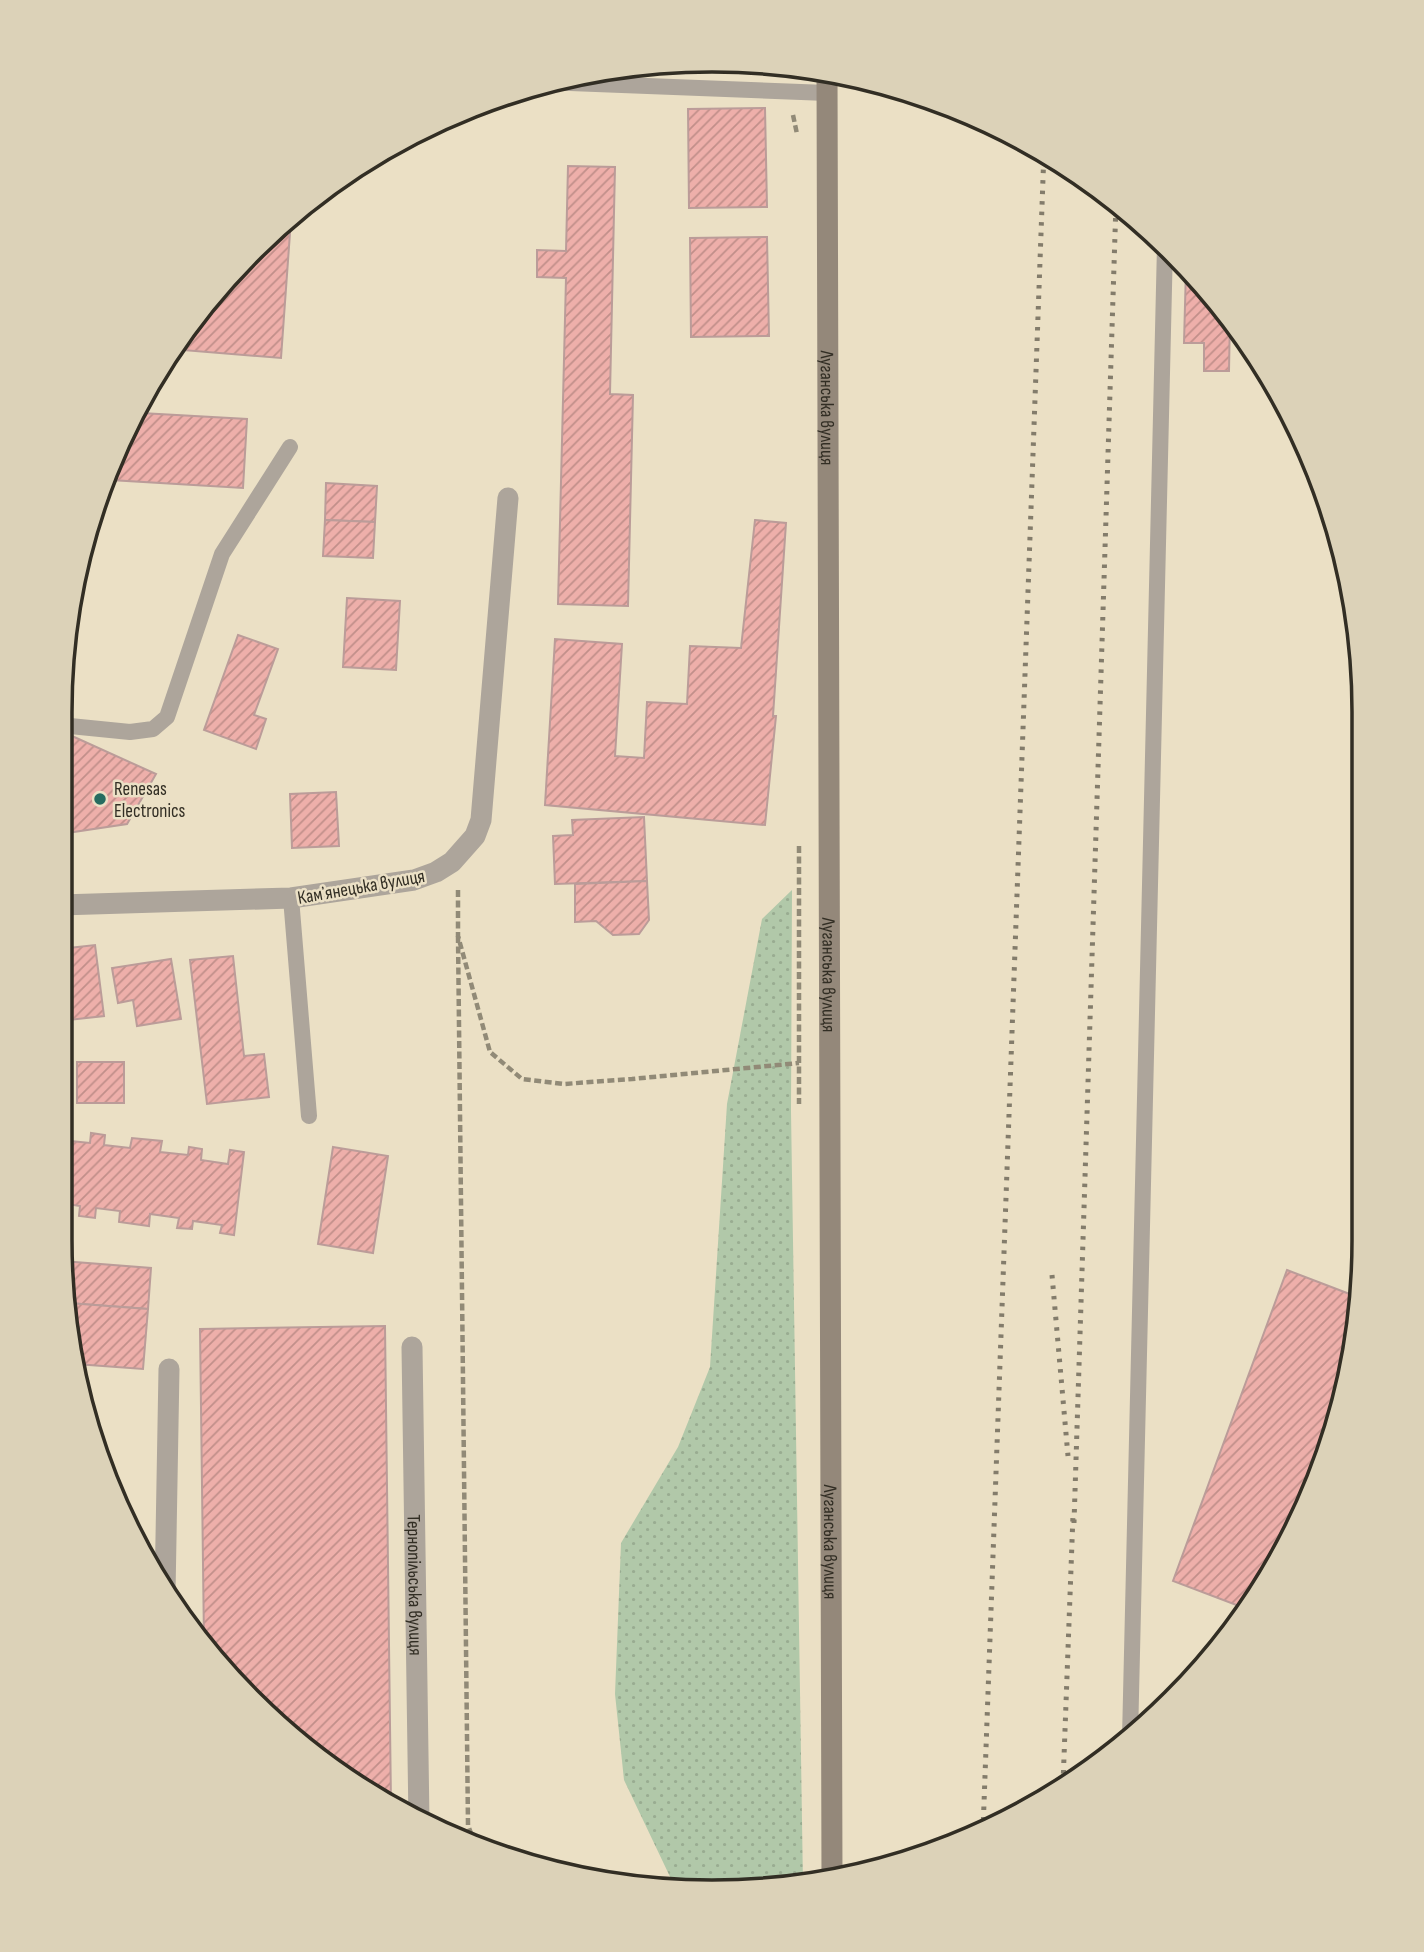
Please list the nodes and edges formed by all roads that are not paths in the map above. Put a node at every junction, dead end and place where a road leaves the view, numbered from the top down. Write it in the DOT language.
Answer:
graph roads {
  1 [pos="614,79"];
  2 [pos="825,82"];
  3 [pos="827,82"];
  4 [pos="1165,259"];
  5 [pos="290,447"];
  6 [pos="508,498"];
  7 [pos="72,726"];
  8 [pos="290,898"];
  9 [pos="72,905"];
  10 [pos="309,1116"];
  11 [pos="412,1347"];
  12 [pos="169,1368"];
  13 [pos="165,1572"];
  14 [pos="1130,1724"];
  15 [pos="419,1808"];
  16 [pos="832,1869"];
  1 -- 2 [label="lane"];
  3 -- 16 [label="main road, Луганська вулиця"];
  4 -- 14 [label="lane"];
  5 -- 7 [label="lane"];
  6 -- 8 [label="street, Камʼянецька вулиця"];
  8 -- 9 [label="street, Камʼянецька вулиця"];
  8 -- 10 [label="lane"];
  11 -- 15 [label="street, Тернопільська вулиця"];
  12 -- 13 [label="street"];
}
